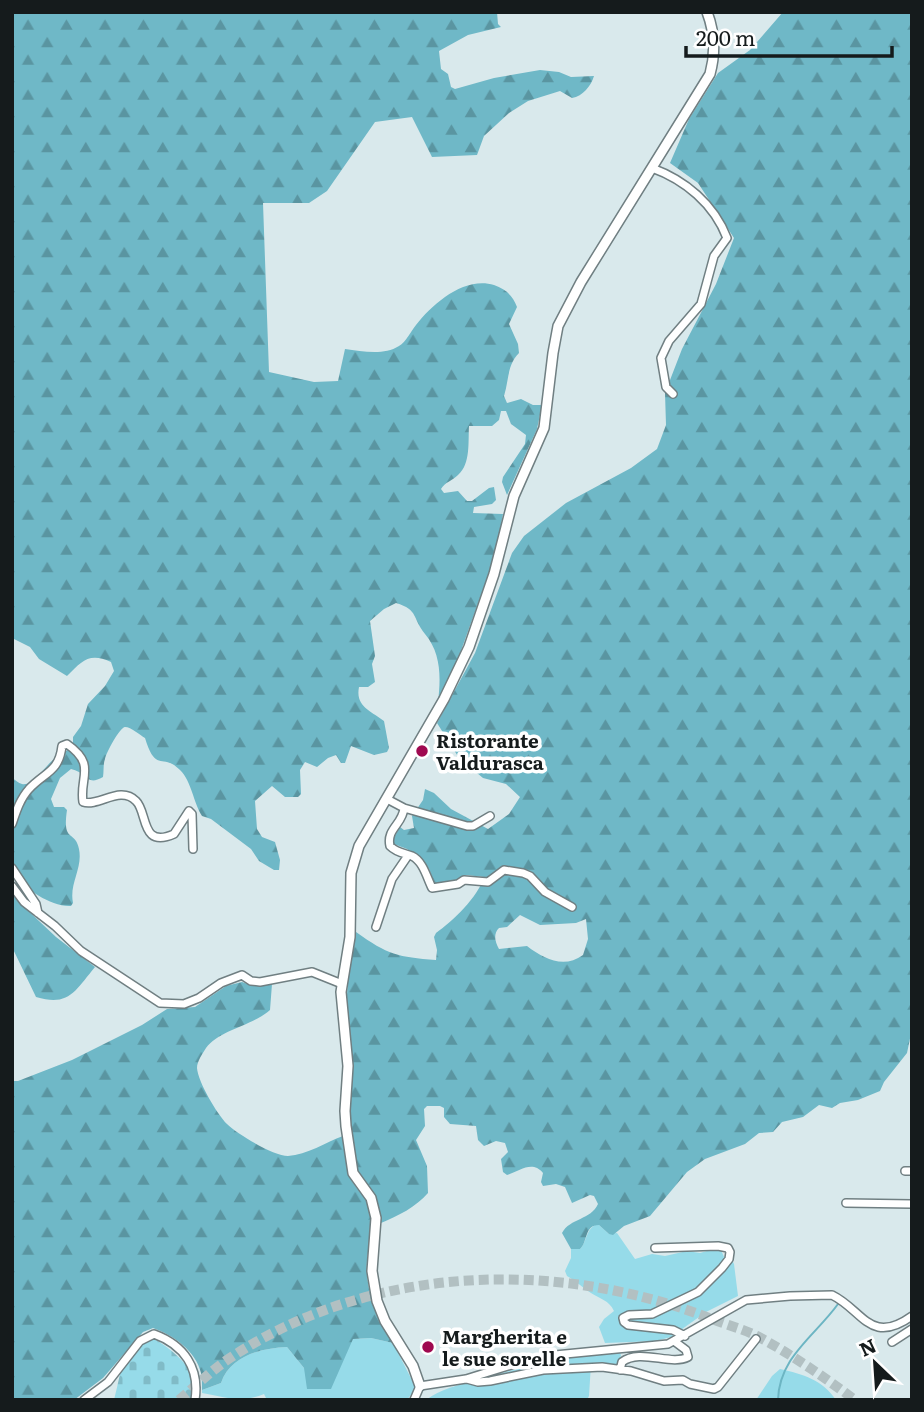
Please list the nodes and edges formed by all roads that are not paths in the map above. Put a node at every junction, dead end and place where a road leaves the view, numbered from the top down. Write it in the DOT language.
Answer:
graph roads {
  1 [pos="707,12"];
  2 [pos="652,168"];
  3 [pos="673,394"];
  4 [pos="387,799"];
  5 [pos="404,808"];
  6 [pos="490,816"];
  7 [pos="12,824"];
  8 [pos="193,849"];
  9 [pos="407,857"];
  10 [pos="12,868"];
  11 [pos="12,886"];
  12 [pos="572,907"];
  13 [pos="38,914"];
  14 [pos="376,927"];
  15 [pos="342,984"];
  16 [pos="846,1203"];
  17 [pos="912,1204"];
  18 [pos="655,1248"];
  19 [pos="912,1316"];
  20 [pos="912,1329"];
  21 [pos="684,1336"];
  22 [pos="756,1339"];
  23 [pos="674,1341"];
  24 [pos="892,1342"];
  25 [pos="620,1370"];
  26 [pos="466,1379"];
  27 [pos="420,1386"];
  28 [pos="84,1400"];
  29 [pos="195,1400"];
  30 [pos="414,1400"];
  1 -- 2 [label="main road"];
  2 -- 3 [label="street"];
  2 -- 4 [label="main road"];
  4 -- 5 [label="street"];
  4 -- 15 [label="main road"];
  5 -- 6 [label="street"];
  5 -- 9 [label="street"];
  7 -- 8 [label="street"];
  9 -- 12 [label="street"];
  9 -- 14 [label="street"];
  10 -- 13 [label="street"];
  11 -- 13 [label="street"];
  13 -- 15 [label="street"];
  15 -- 27 [label="main road"];
  16 -- 17 [label="street"];
  18 -- 21 [label="street"];
  19 -- 21 [label="street"];
  20 -- 24 [label="street"];
  21 -- 23 [label="street"];
  22 -- 25 [label="street"];
  23 -- 25 [label="street"];
  23 -- 26 [label="street"];
  25 -- 26 [label="street"];
  26 -- 27 [label="street"];
  27 -- 30 [label="street"];
  28 -- 29 [label="street"];
}
